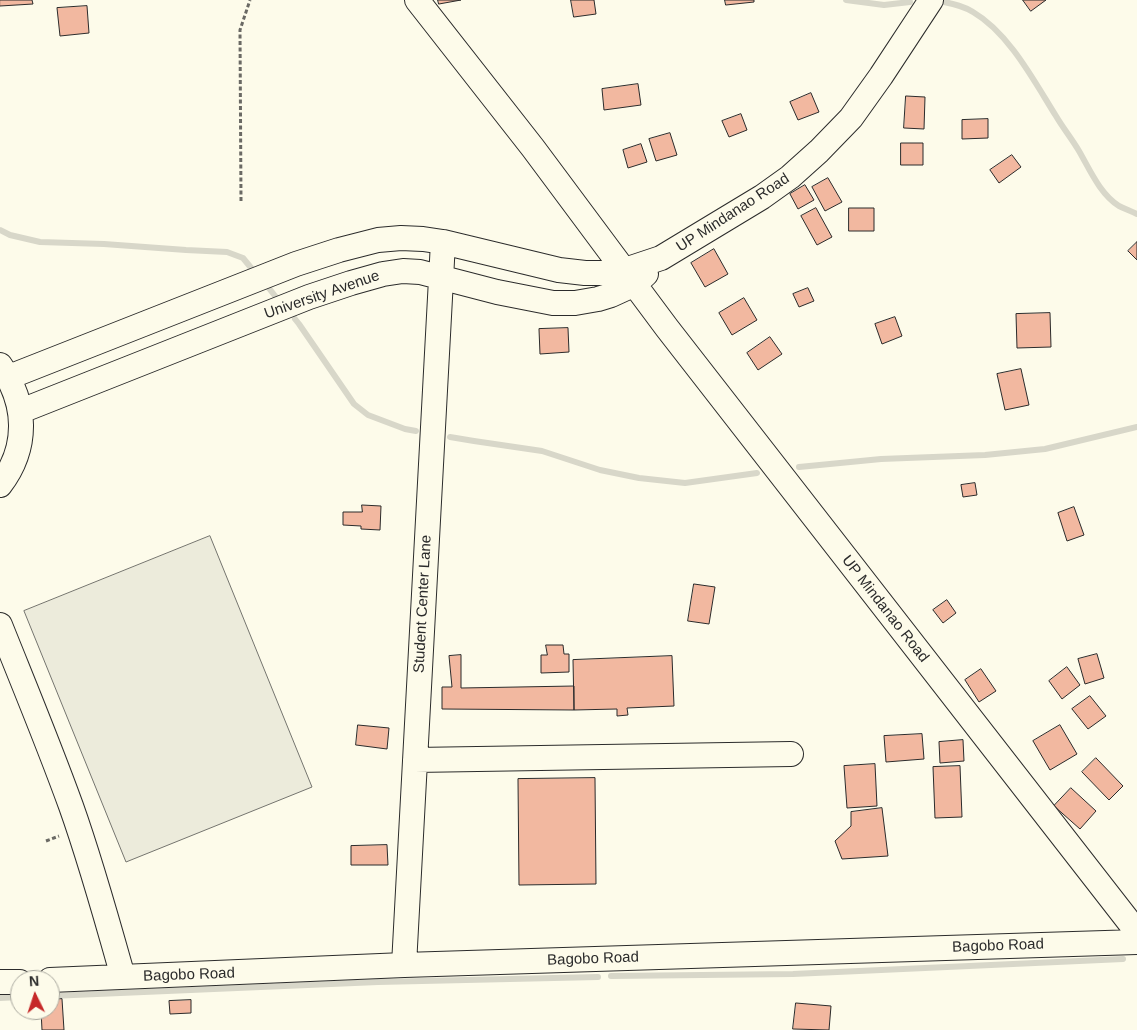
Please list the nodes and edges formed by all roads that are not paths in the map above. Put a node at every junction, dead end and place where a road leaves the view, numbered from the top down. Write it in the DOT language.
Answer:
graph roads {
  1 [pos="417,0"];
  2 [pos="931,0"];
  3 [pos="442,242"];
  4 [pos="441,276"];
  5 [pos="630,277"];
  6 [pos="4,371"];
  7 [pos="21,411"];
  8 [pos="0,485"];
  9 [pos="0,625"];
  10 [pos="791,754"];
  11 [pos="415,760"];
  12 [pos="1137,932"];
  13 [pos="1137,942"];
  14 [pos="404,965"];
  15 [pos="123,977"];
  16 [pos="60,980"];
  1 -- 5 [label="street"];
  2 -- 5 [label="street, UP Mindanao Road"];
  3 -- 4 [label="street, Student Center Lane"];
  3 -- 5 [label="street"];
  3 -- 6 [label="street"];
  4 -- 5 [label="street, University Avenue"];
  4 -- 7 [label="street, University Avenue"];
  4 -- 11 [label="street, Student Center Lane"];
  5 -- 12 [label="street, UP Mindanao Road"];
  6 -- 7 [label="street"];
  7 -- 8 [label="street"];
  9 -- 15 [label="street"];
  10 -- 11 [label="street"];
  11 -- 14 [label="street, Student Center Lane"];
  13 -- 14 [label="street, Bagobo Road"];
  14 -- 15 [label="street, Bagobo Road"];
  15 -- 16 [label="street, Bagobo Road"];
}
